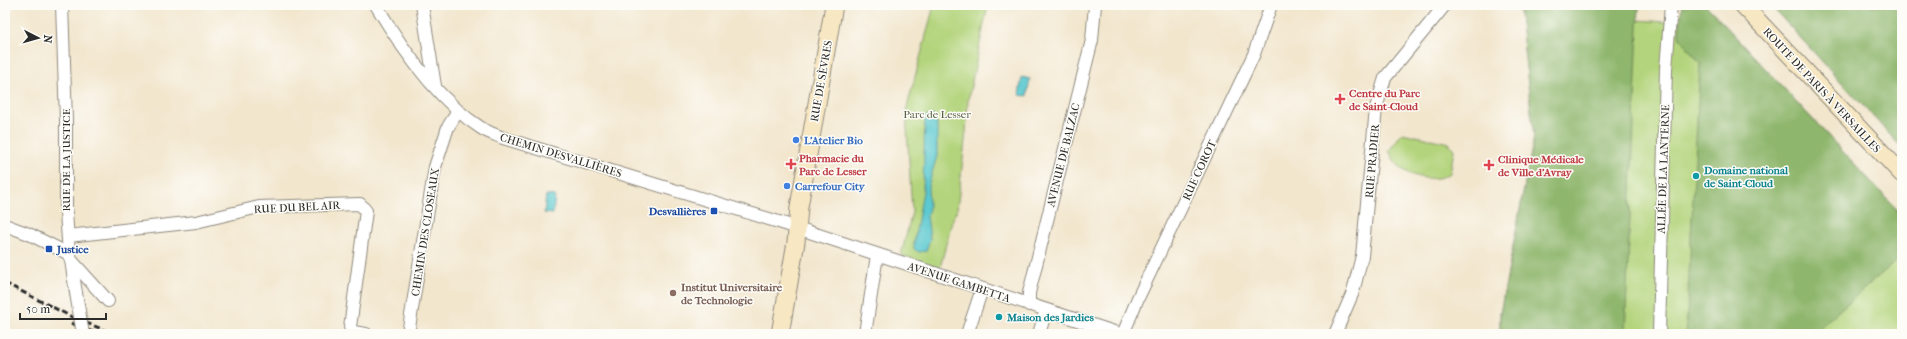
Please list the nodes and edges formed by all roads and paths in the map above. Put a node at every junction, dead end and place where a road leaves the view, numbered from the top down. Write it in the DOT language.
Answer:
graph roads {
  1 [pos="62,5"];
  2 [pos="376,5"];
  3 [pos="422,5"];
  4 [pos="834,5"];
  5 [pos="1094,5"];
  6 [pos="1271,5"];
  7 [pos="1445,5"];
  8 [pos="1671,5"];
  9 [pos="1743,5"];
  10 [pos="435,86"];
  11 [pos="458,111"];
  12 [pos="1902,174"];
  13 [pos="5,225"];
  14 [pos="798,228"];
  15 [pos="68,236"];
  16 [pos="877,255"];
  17 [pos="70,257"];
  18 [pos="982,289"];
  19 [pos="108,300"];
  20 [pos="1029,305"];
  21 [pos="1046,310"];
  22 [pos="83,334"];
  23 [pos="366,334"];
  24 [pos="408,334"];
  25 [pos="780,334"];
  26 [pos="864,334"];
  27 [pos="966,334"];
  28 [pos="1039,334"];
  29 [pos="1122,334"];
  30 [pos="1335,334"];
  31 [pos="1659,334"];
  1 -- 15 [label="street, RUE DE LA JUSTICE"];
  2 -- 10 [label="street, CHEMIN DESVALLIÈRES"];
  3 -- 10 [label="street"];
  4 -- 14 [label="main road, RUE DE SÈVRES"];
  5 -- 20 [label="street, AVENUE DE BALZAC"];
  6 -- 29 [label="street, RUE COROT"];
  7 -- 30 [label="street, RUE PRADIER"];
  8 -- 31 [label="street, ALLÉE DE LA LANTERNE"];
  9 -- 12 [label="main road, ROUTE DE PARIS À VERSAILLES"];
  10 -- 11 [label="street, CHEMIN DESVALLIÈRES"];
  11 -- 14 [label="street, CHEMIN DESVALLIÈRES"];
  11 -- 24 [label="street, CHEMIN DES CLOSEAUX"];
  13 -- 17 [label="street"];
  14 -- 16 [label="street, AVENUE GAMBETTA"];
  14 -- 25 [label="main road, RUE DE SÈVRES"];
  15 -- 17 [label="street, RUE DE LA JUSTICE"];
  15 -- 23 [label="street, RUE DU BEL AIR"];
  16 -- 18 [label="street, AVENUE GAMBETTA"];
  16 -- 26 [label="street"];
  17 -- 19 [label="street"];
  17 -- 22 [label="street, RUE DE LA JUSTICE, bridge"];
  18 -- 20 [label="street, AVENUE GAMBETTA"];
  18 -- 27 [label="street"];
  20 -- 21 [label="street, AVENUE GAMBETTA"];
  21 -- 28 [label="street"];
  21 -- 29 [label="street, AVENUE GAMBETTA"];
}
